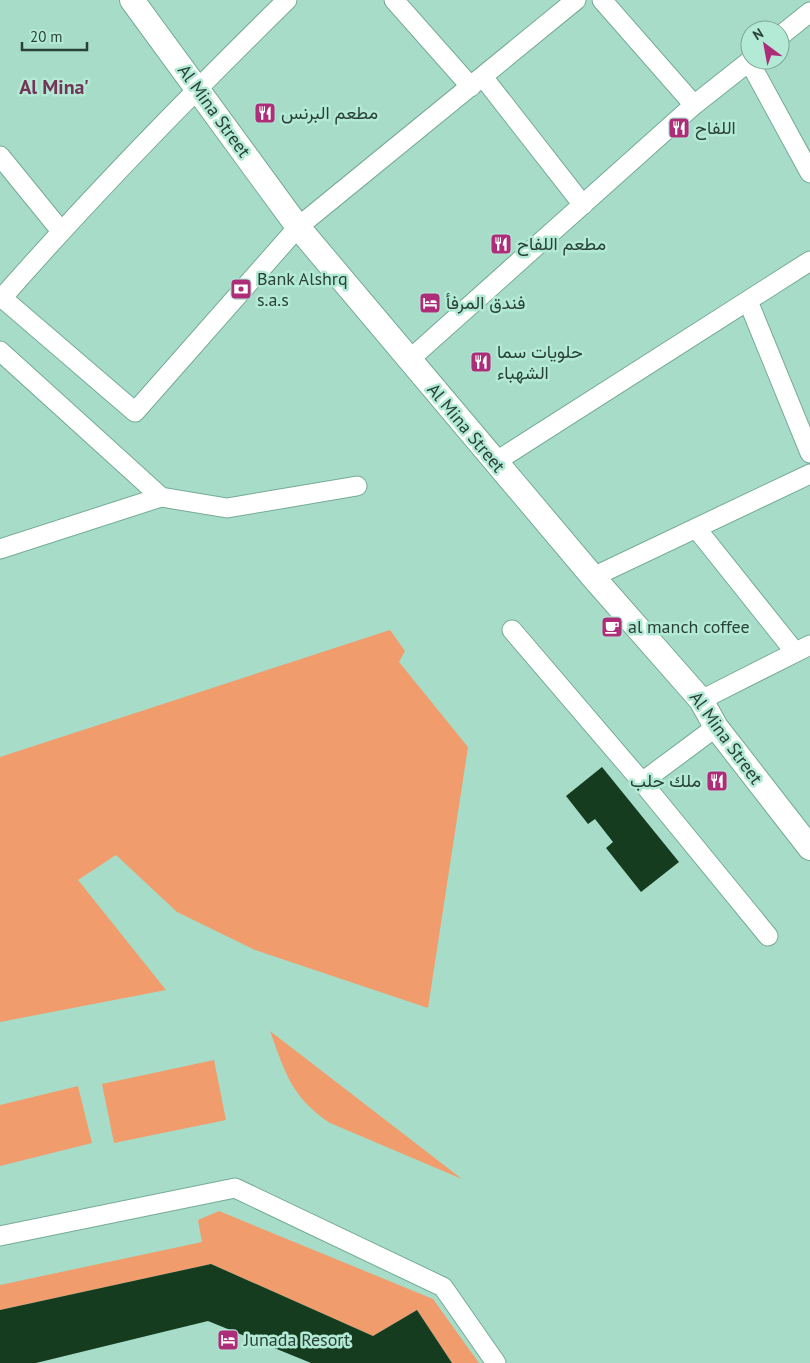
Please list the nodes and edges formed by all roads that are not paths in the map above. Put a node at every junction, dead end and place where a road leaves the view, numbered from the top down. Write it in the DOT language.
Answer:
graph roads {
  1 [pos="132,0"];
  2 [pos="287,0"];
  3 [pos="394,0"];
  4 [pos="576,0"];
  5 [pos="602,0"];
  6 [pos="810,12"];
  7 [pos="790,28"];
  8 [pos="740,69"];
  9 [pos="755,70"];
  10 [pos="477,82"];
  11 [pos="197,88"];
  12 [pos="694,105"];
  13 [pos="0,156"];
  14 [pos="810,173"];
  15 [pos="583,205"];
  16 [pos="298,227"];
  17 [pos="61,231"];
  18 [pos="810,261"];
  19 [pos="1,297"];
  20 [pos="748,300"];
  21 [pos="0,350"];
  22 [pos="409,360"];
  23 [pos="810,453"];
  24 [pos="495,462"];
  25 [pos="810,474"];
  26 [pos="357,486"];
  27 [pos="161,497"];
  28 [pos="696,528"];
  29 [pos="0,549"];
  30 [pos="593,577"];
  31 [pos="512,630"];
  32 [pos="802,648"];
  33 [pos="701,700"];
  34 [pos="716,727"];
  35 [pos="642,782"];
  36 [pos="810,848"];
  37 [pos="768,936"];
  38 [pos="0,1236"];
  39 [pos="496,1363"];
  1 -- 11 [label="street, Al Mina Street"];
  2 -- 11 [label="street"];
  3 -- 10 [label="street"];
  4 -- 10 [label="street"];
  5 -- 12 [label="street"];
  6 -- 7 [label="street"];
  8 -- 12 [label="street"];
  9 -- 14 [label="street"];
  10 -- 15 [label="street"];
  10 -- 16 [label="street"];
  11 -- 16 [label="street, Al Mina Street"];
  11 -- 17 [label="street"];
  12 -- 15 [label="street"];
  13 -- 17 [label="street"];
  15 -- 22 [label="street"];
  16 -- 19 [label="street"];
  16 -- 22 [label="street, Al Mina Street"];
  17 -- 19 [label="street"];
  18 -- 20 [label="street"];
  20 -- 23 [label="street"];
  20 -- 24 [label="street"];
  21 -- 27 [label="street"];
  22 -- 24 [label="street, Al Mina Street"];
  24 -- 30 [label="street, Al Mina Street"];
  25 -- 28 [label="street"];
  26 -- 27 [label="street"];
  27 -- 29 [label="street"];
  28 -- 30 [label="street"];
  28 -- 32 [label="street"];
  30 -- 33 [label="street, Al Mina Street"];
  31 -- 35 [label="street"];
  32 -- 33 [label="street"];
  33 -- 34 [label="street, Al Mina Street"];
  34 -- 35 [label="street"];
  34 -- 36 [label="street, Al Mina Street"];
  35 -- 37 [label="street"];
  38 -- 39 [label="street"];
}
